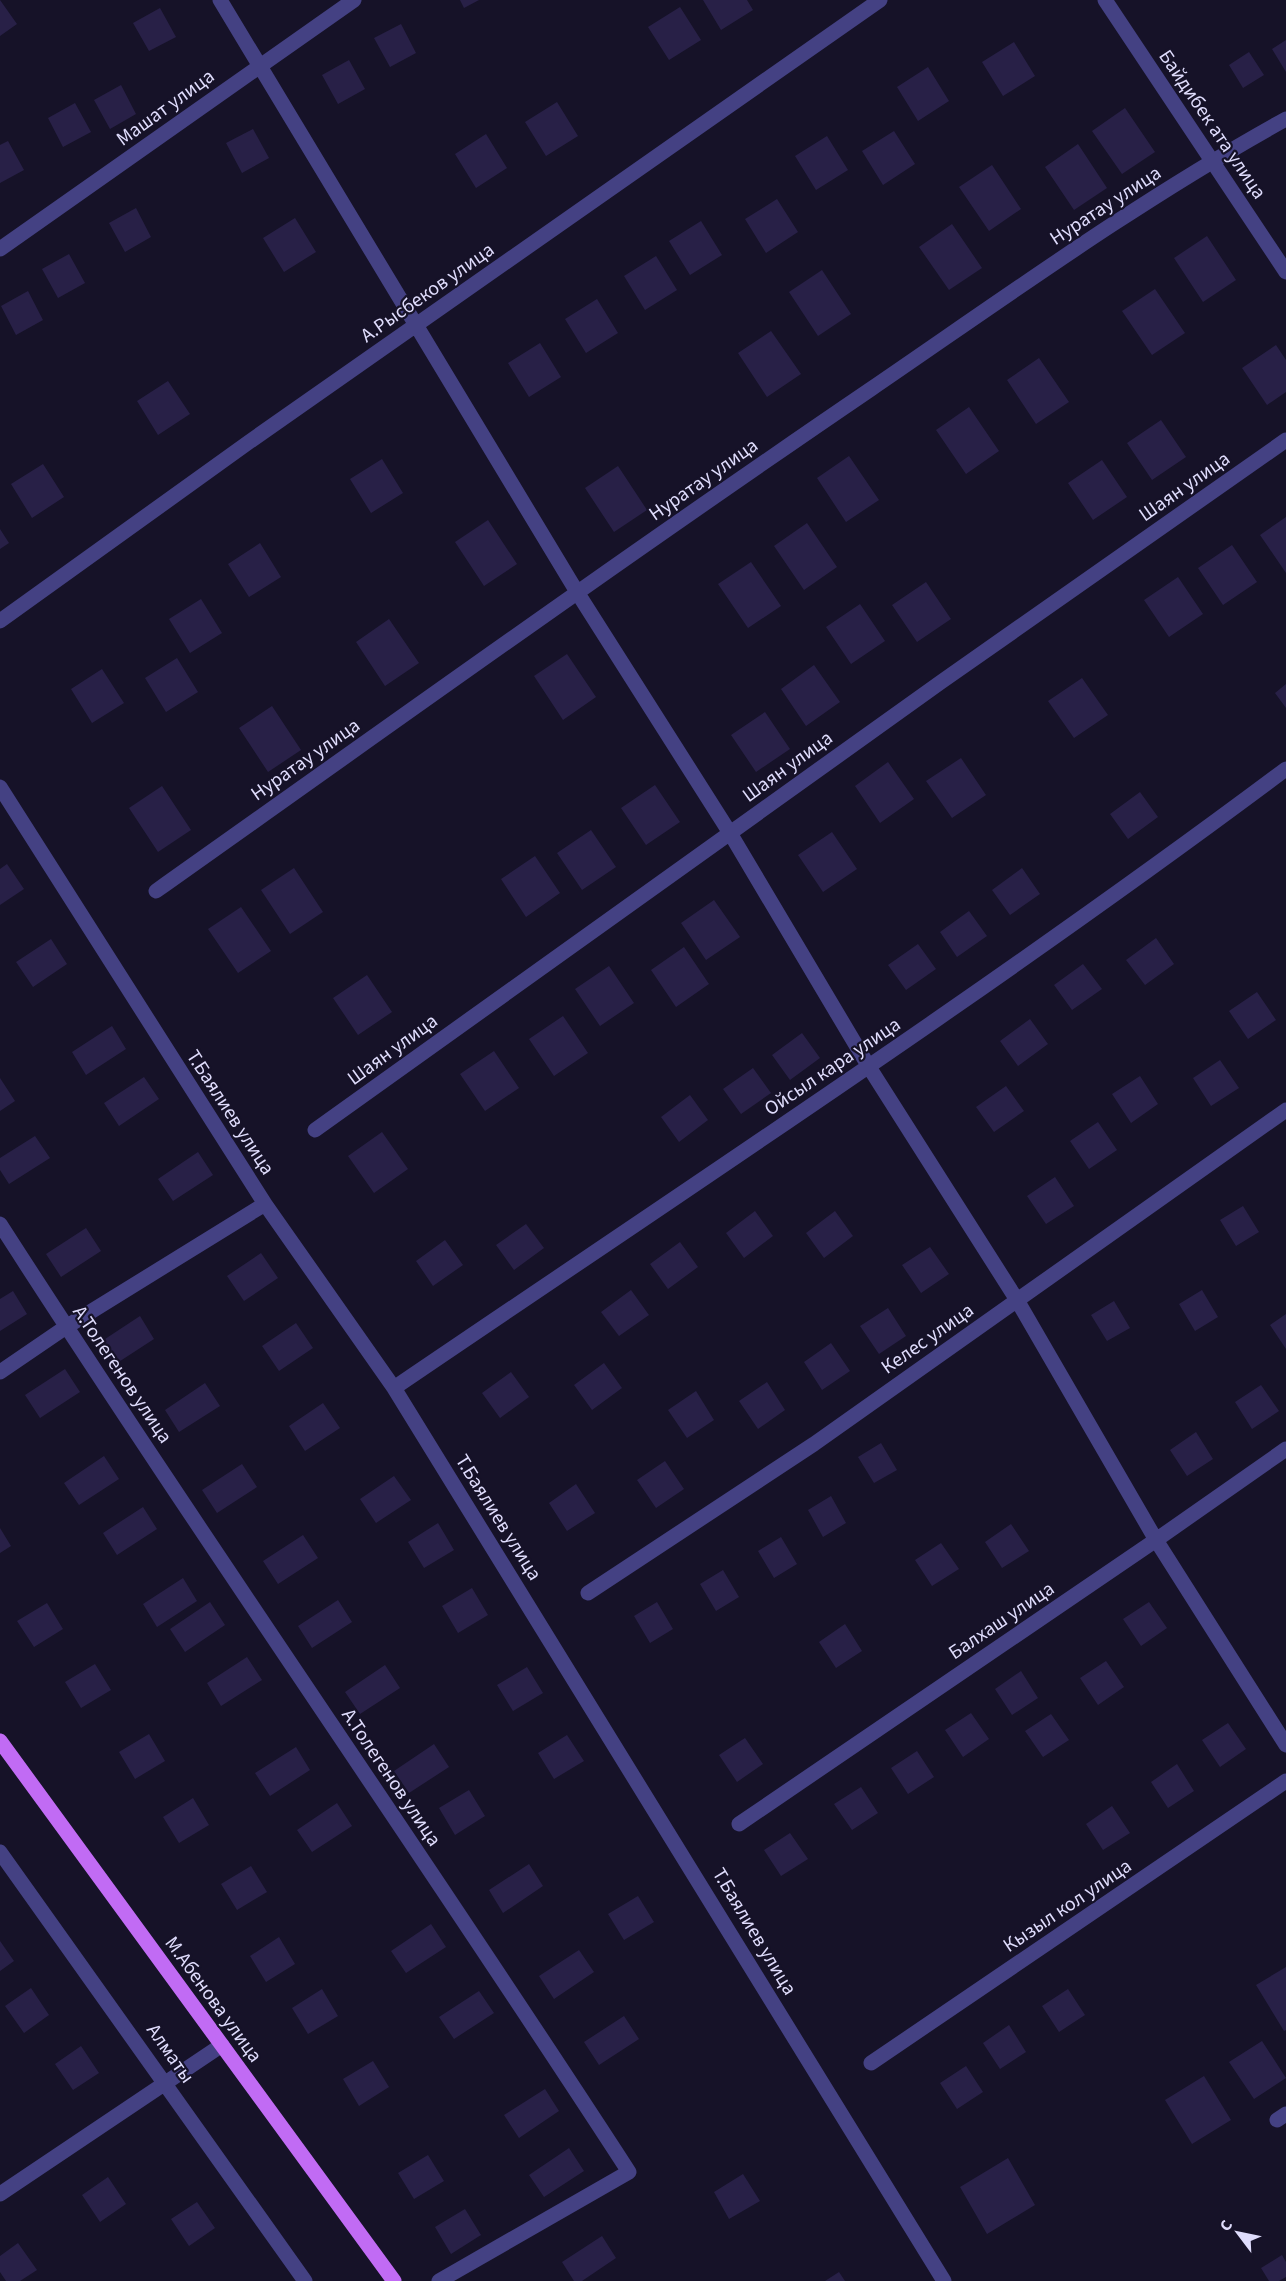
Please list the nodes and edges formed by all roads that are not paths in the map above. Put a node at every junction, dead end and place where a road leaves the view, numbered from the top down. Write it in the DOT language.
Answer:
graph roads {
  1 [pos="220,0"];
  2 [pos="354,0"];
  3 [pos="880,0"];
  4 [pos="1105,0"];
  5 [pos="259,64"];
  6 [pos="1286,119"];
  7 [pos="1212,160"];
  8 [pos="0,249"];
  9 [pos="1286,272"];
  10 [pos="415,325"];
  11 [pos="1286,440"];
  12 [pos="578,592"];
  13 [pos="0,621"];
  14 [pos="1286,769"];
  15 [pos="0,788"];
  16 [pos="730,833"];
  17 [pos="156,891"];
  18 [pos="870,1068"];
  19 [pos="1286,1110"];
  20 [pos="315,1130"];
  21 [pos="265,1204"];
  22 [pos="0,1224"];
  23 [pos="1017,1300"];
  24 [pos="66,1327"];
  25 [pos="0,1372"];
  26 [pos="394,1388"];
  27 [pos="1286,1449"];
  28 [pos="1156,1540"];
  29 [pos="588,1593"];
  30 [pos="0,1741"];
  31 [pos="1286,1744"];
  32 [pos="1286,1781"];
  33 [pos="739,1824"];
  34 [pos="0,1851"];
  35 [pos="222,2045"];
  36 [pos="871,2063"];
  37 [pos="166,2082"];
  38 [pos="0,2194"];
  39 [pos="305,2281"];
  40 [pos="394,2281"];
  41 [pos="439,2281"];
  42 [pos="944,2281"];
  1 -- 5 [label="street"];
  2 -- 5 [label="street, Машат улица"];
  3 -- 10 [label="street, А.Рысбеков улица"];
  4 -- 7 [label="street, Байдибек ата улица"];
  5 -- 8 [label="street, Машат улица"];
  5 -- 10 [label="street"];
  6 -- 7 [label="street, Нуратау улица"];
  7 -- 9 [label="street, Байдибек ата улица"];
  7 -- 12 [label="street, Нуратау улица"];
  10 -- 12 [label="street"];
  10 -- 13 [label="street, А.Рысбеков улица"];
  11 -- 16 [label="street, Шаян улица"];
  12 -- 16 [label="street"];
  12 -- 17 [label="street, Нуратау улица"];
  14 -- 18 [label="street, Ойсыл кара улица"];
  15 -- 21 [label="street, Т.Баялиев улица"];
  16 -- 18 [label="street"];
  16 -- 20 [label="street, Шаян улица"];
  18 -- 23 [label="street"];
  18 -- 26 [label="street, Ойсыл кара улица"];
  19 -- 23 [label="street, Келес улица"];
  21 -- 24 [label="street"];
  21 -- 26 [label="street, Т.Баялиев улица"];
  22 -- 24 [label="street, А.Толегенов улица"];
  23 -- 28 [label="street"];
  23 -- 29 [label="street, Келес улица"];
  24 -- 25 [label="street"];
  24 -- 41 [label="street, А.Толегенов улица"];
  26 -- 42 [label="street, Т.Баялиев улица"];
  27 -- 28 [label="street, Балхаш улица"];
  28 -- 31 [label="street"];
  28 -- 33 [label="street, Балхаш улица"];
  30 -- 35 [label="main road, М.Абенова улица"];
  32 -- 36 [label="street, Кызыл кол улица"];
  34 -- 37 [label="street, Алматы"];
  35 -- 37 [label="street"];
  35 -- 40 [label="main road, М.Абенова улица"];
  37 -- 38 [label="street"];
  37 -- 39 [label="street, Алматы"];
}
